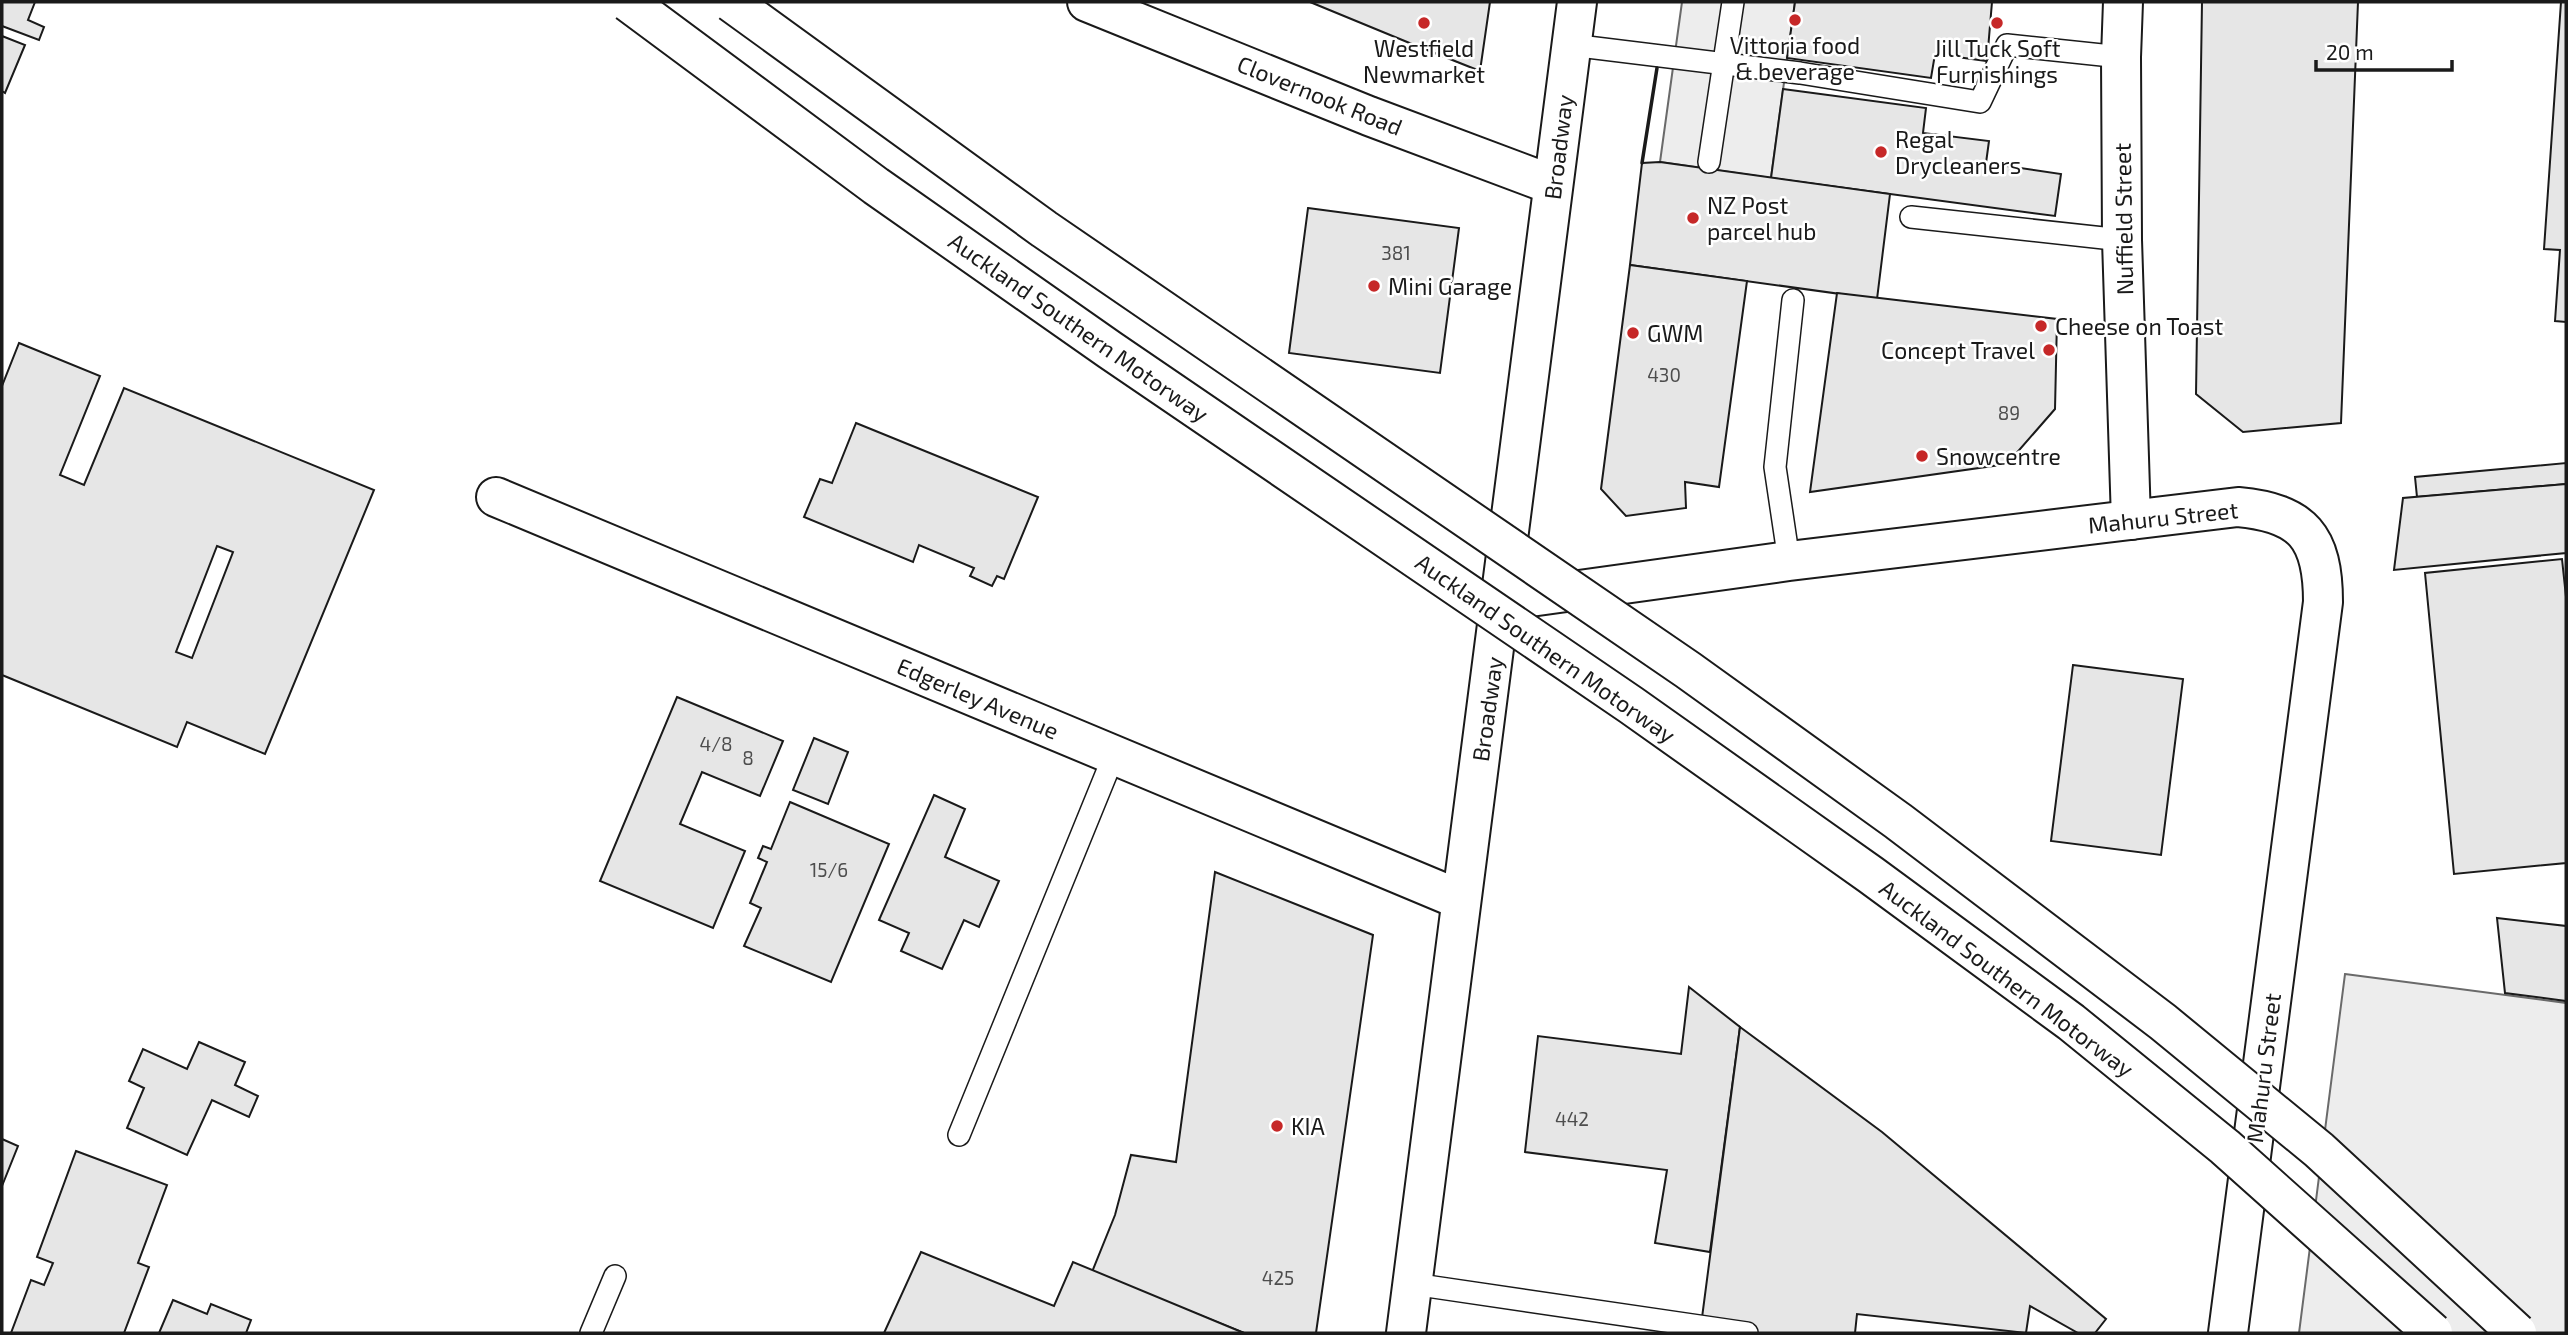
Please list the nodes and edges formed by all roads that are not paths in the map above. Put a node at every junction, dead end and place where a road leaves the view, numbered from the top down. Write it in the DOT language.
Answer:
graph roads {
  1 [pos="628,2"];
  2 [pos="731,2"];
  3 [pos="1087,2"];
  4 [pos="1577,2"];
  5 [pos="1733,2"];
  6 [pos="2123,2"];
  7 [pos="1571,46"];
  8 [pos="2121,57"];
  9 [pos="1724,64"];
  10 [pos="1709,162"];
  11 [pos="1553,186"];
  12 [pos="1911,217"];
  13 [pos="2122,240"];
  14 [pos="1793,300"];
  15 [pos="496,497"];
  16 [pos="2131,520"];
  17 [pos="1790,561"];
  18 [pos="1501,601"];
  19 [pos="1114,755"];
  20 [pos="1461,900"];
  21 [pos="959,1135"];
  22 [pos="614,1276"];
  23 [pos="1413,1284"];
  24 [pos="592,1333"];
  25 [pos="1406,1333"];
  26 [pos="1747,1333"];
  27 [pos="2228,1333"];
  28 [pos="2433,1333"];
  29 [pos="2517,1333"];
  1 -- 28 [label="main road, Auckland Southern Motorway, bridge"];
  2 -- 29 [label="main road, bridge"];
  3 -- 11 [label="main road, Clovernook Road"];
  4 -- 7 [label="main road, Broadway"];
  5 -- 9 [label="lane"];
  6 -- 8 [label="main road, Nuffield Street"];
  7 -- 9 [label="lane"];
  7 -- 11 [label="main road, Broadway"];
  8 -- 9 [label="lane"];
  8 -- 13 [label="main road, Nuffield Street"];
  9 -- 10 [label="lane"];
  11 -- 18 [label="main road, Broadway"];
  12 -- 13 [label="lane"];
  13 -- 16 [label="main road, Nuffield Street"];
  14 -- 17 [label="lane"];
  15 -- 19 [label="main road, Edgerley Avenue"];
  16 -- 17 [label="main road, Mahuru Street"];
  16 -- 27 [label="main road, Mahuru Street"];
  17 -- 18 [label="main road, Mahuru Street"];
  18 -- 20 [label="main road, Broadway"];
  19 -- 20 [label="main road, Edgerley Avenue"];
  19 -- 21 [label="lane"];
  20 -- 23 [label="main road, Broadway"];
  22 -- 24 [label="lane"];
  23 -- 25 [label="main road, Broadway"];
  23 -- 26 [label="lane"];
}
